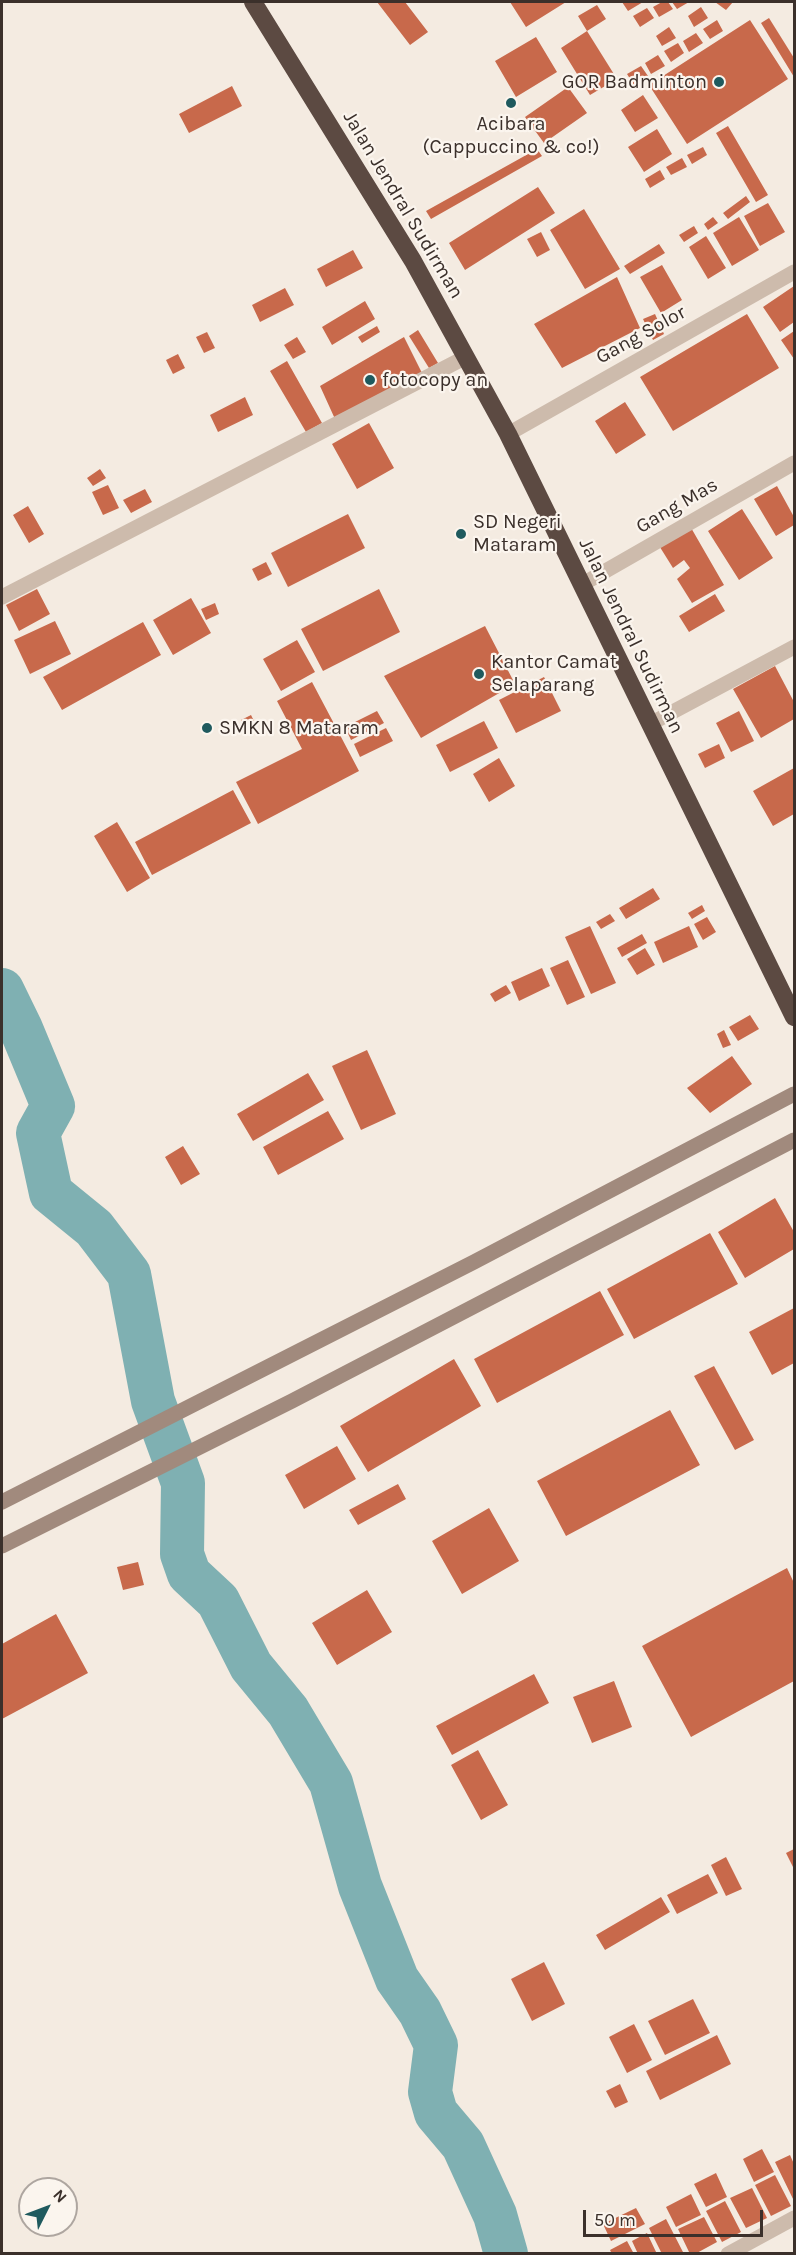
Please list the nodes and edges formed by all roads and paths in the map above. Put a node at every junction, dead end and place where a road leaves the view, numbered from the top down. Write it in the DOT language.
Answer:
graph roads {
  1 [pos="253,2"];
  2 [pos="795,272"];
  3 [pos="466,357"];
  4 [pos="508,434"];
  5 [pos="795,463"];
  6 [pos="581,585"];
  7 [pos="2,597"];
  8 [pos="795,647"];
  9 [pos="650,724"];
  10 [pos="795,1017"];
  11 [pos="795,1094"];
  12 [pos="795,1140"];
  13 [pos="2,1502"];
  14 [pos="2,1546"];
  15 [pos="795,2218"];
  16 [pos="728,2253"];
  1 -- 3 [label="highway, Jalan Jendral Sudirman"];
  2 -- 4 [label="street, Gang Solor"];
  3 -- 4 [label="highway, Jalan Jendral Sudirman"];
  3 -- 7 [label="street"];
  4 -- 6 [label="highway, Jalan Jendral Sudirman"];
  5 -- 6 [label="street, Gang Mas"];
  6 -- 9 [label="highway, Jalan Jendral Sudirman"];
  8 -- 9 [label="street"];
  9 -- 10 [label="highway, Jalan Jendral Sudirman"];
  11 -- 13 [label="main road"];
  12 -- 14 [label="main road"];
  15 -- 16 [label="street"];
}
